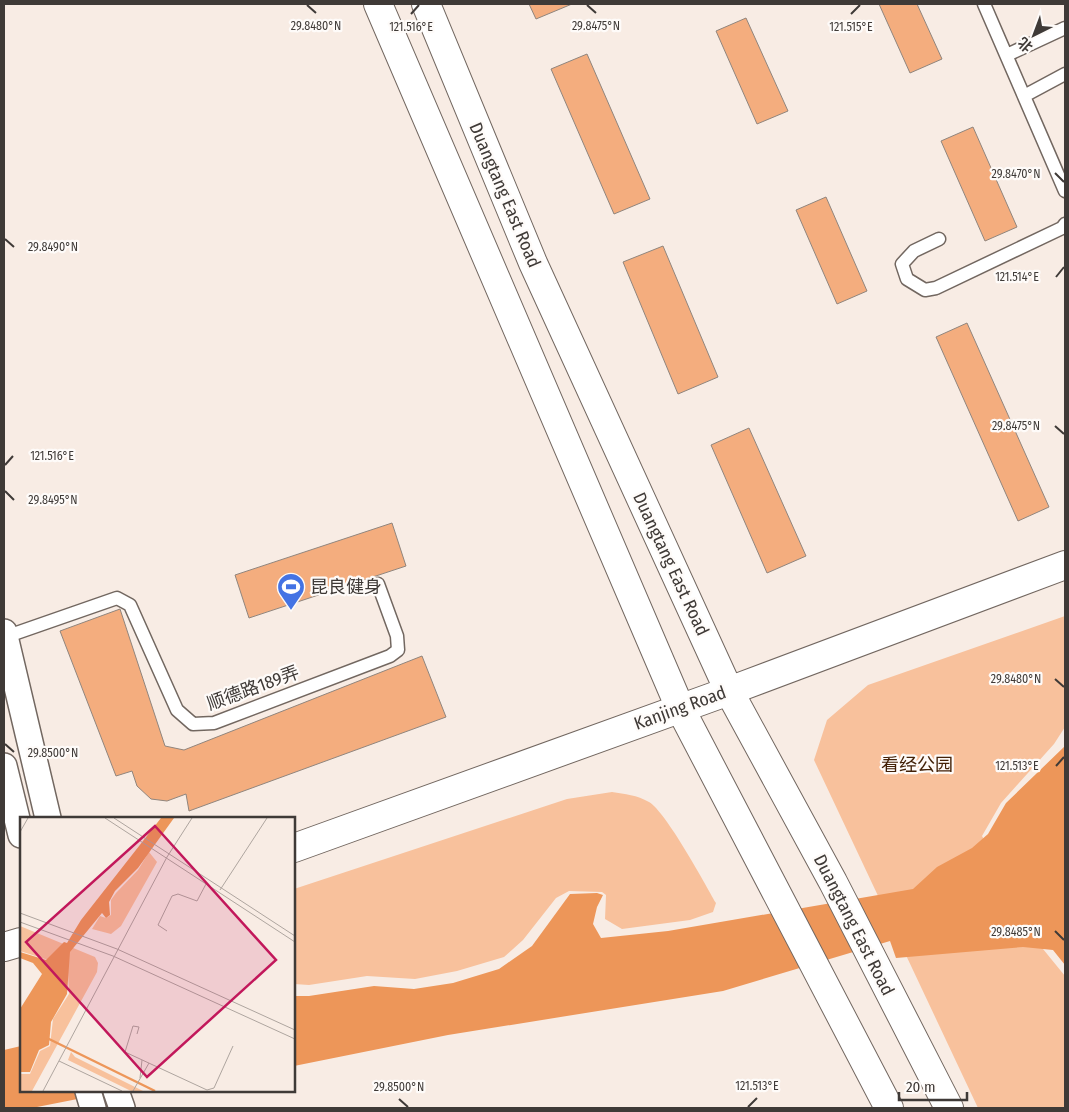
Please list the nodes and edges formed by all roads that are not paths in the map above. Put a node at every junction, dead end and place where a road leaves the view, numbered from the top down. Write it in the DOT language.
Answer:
graph roads {
  1 [pos="378,4"];
  2 [pos="426,4"];
  3 [pos="984,4"];
  4 [pos="1065,28"];
  5 [pos="1007,55"];
  6 [pos="1065,74"];
  7 [pos="1024,96"];
  8 [pos="1065,191"];
  9 [pos="1065,224"];
  10 [pos="939,239"];
  11 [pos="1065,565"];
  12 [pos="378,584"];
  13 [pos="4,634"];
  14 [pos="729,691"];
  15 [pos="680,708"];
  16 [pos="4,766"];
  17 [pos="48,817"];
  18 [pos="20,831"];
  19 [pos="295,848"];
  20 [pos="20,942"];
  21 [pos="4,947"];
  22 [pos="88,1092"];
  23 [pos="116,1092"];
  24 [pos="93,1108"];
  25 [pos="122,1108"];
  26 [pos="889,1108"];
  27 [pos="949,1108"];
  1 -- 15 [label="main road"];
  2 -- 14 [label="main road, Duangtang East Road"];
  3 -- 5 [label="lane"];
  4 -- 5 [label="lane"];
  5 -- 7 [label="lane"];
  6 -- 7 [label="lane"];
  7 -- 8 [label="lane"];
  9 -- 10 [label="lane"];
  11 -- 14 [label="main road, Kanjing Road"];
  12 -- 13 [label="lane, 顺德路189弄"];
  13 -- 17 [label="street"];
  14 -- 15 [label="main road, Kanjing Road"];
  14 -- 27 [label="main road, Duangtang East Road"];
  15 -- 19 [label="main road, Kanjing Road"];
  15 -- 26 [label="main road"];
  16 -- 18 [label="street"];
  20 -- 21 [label="main road"];
  22 -- 24 [label="street"];
  23 -- 25 [label="street"];
}
